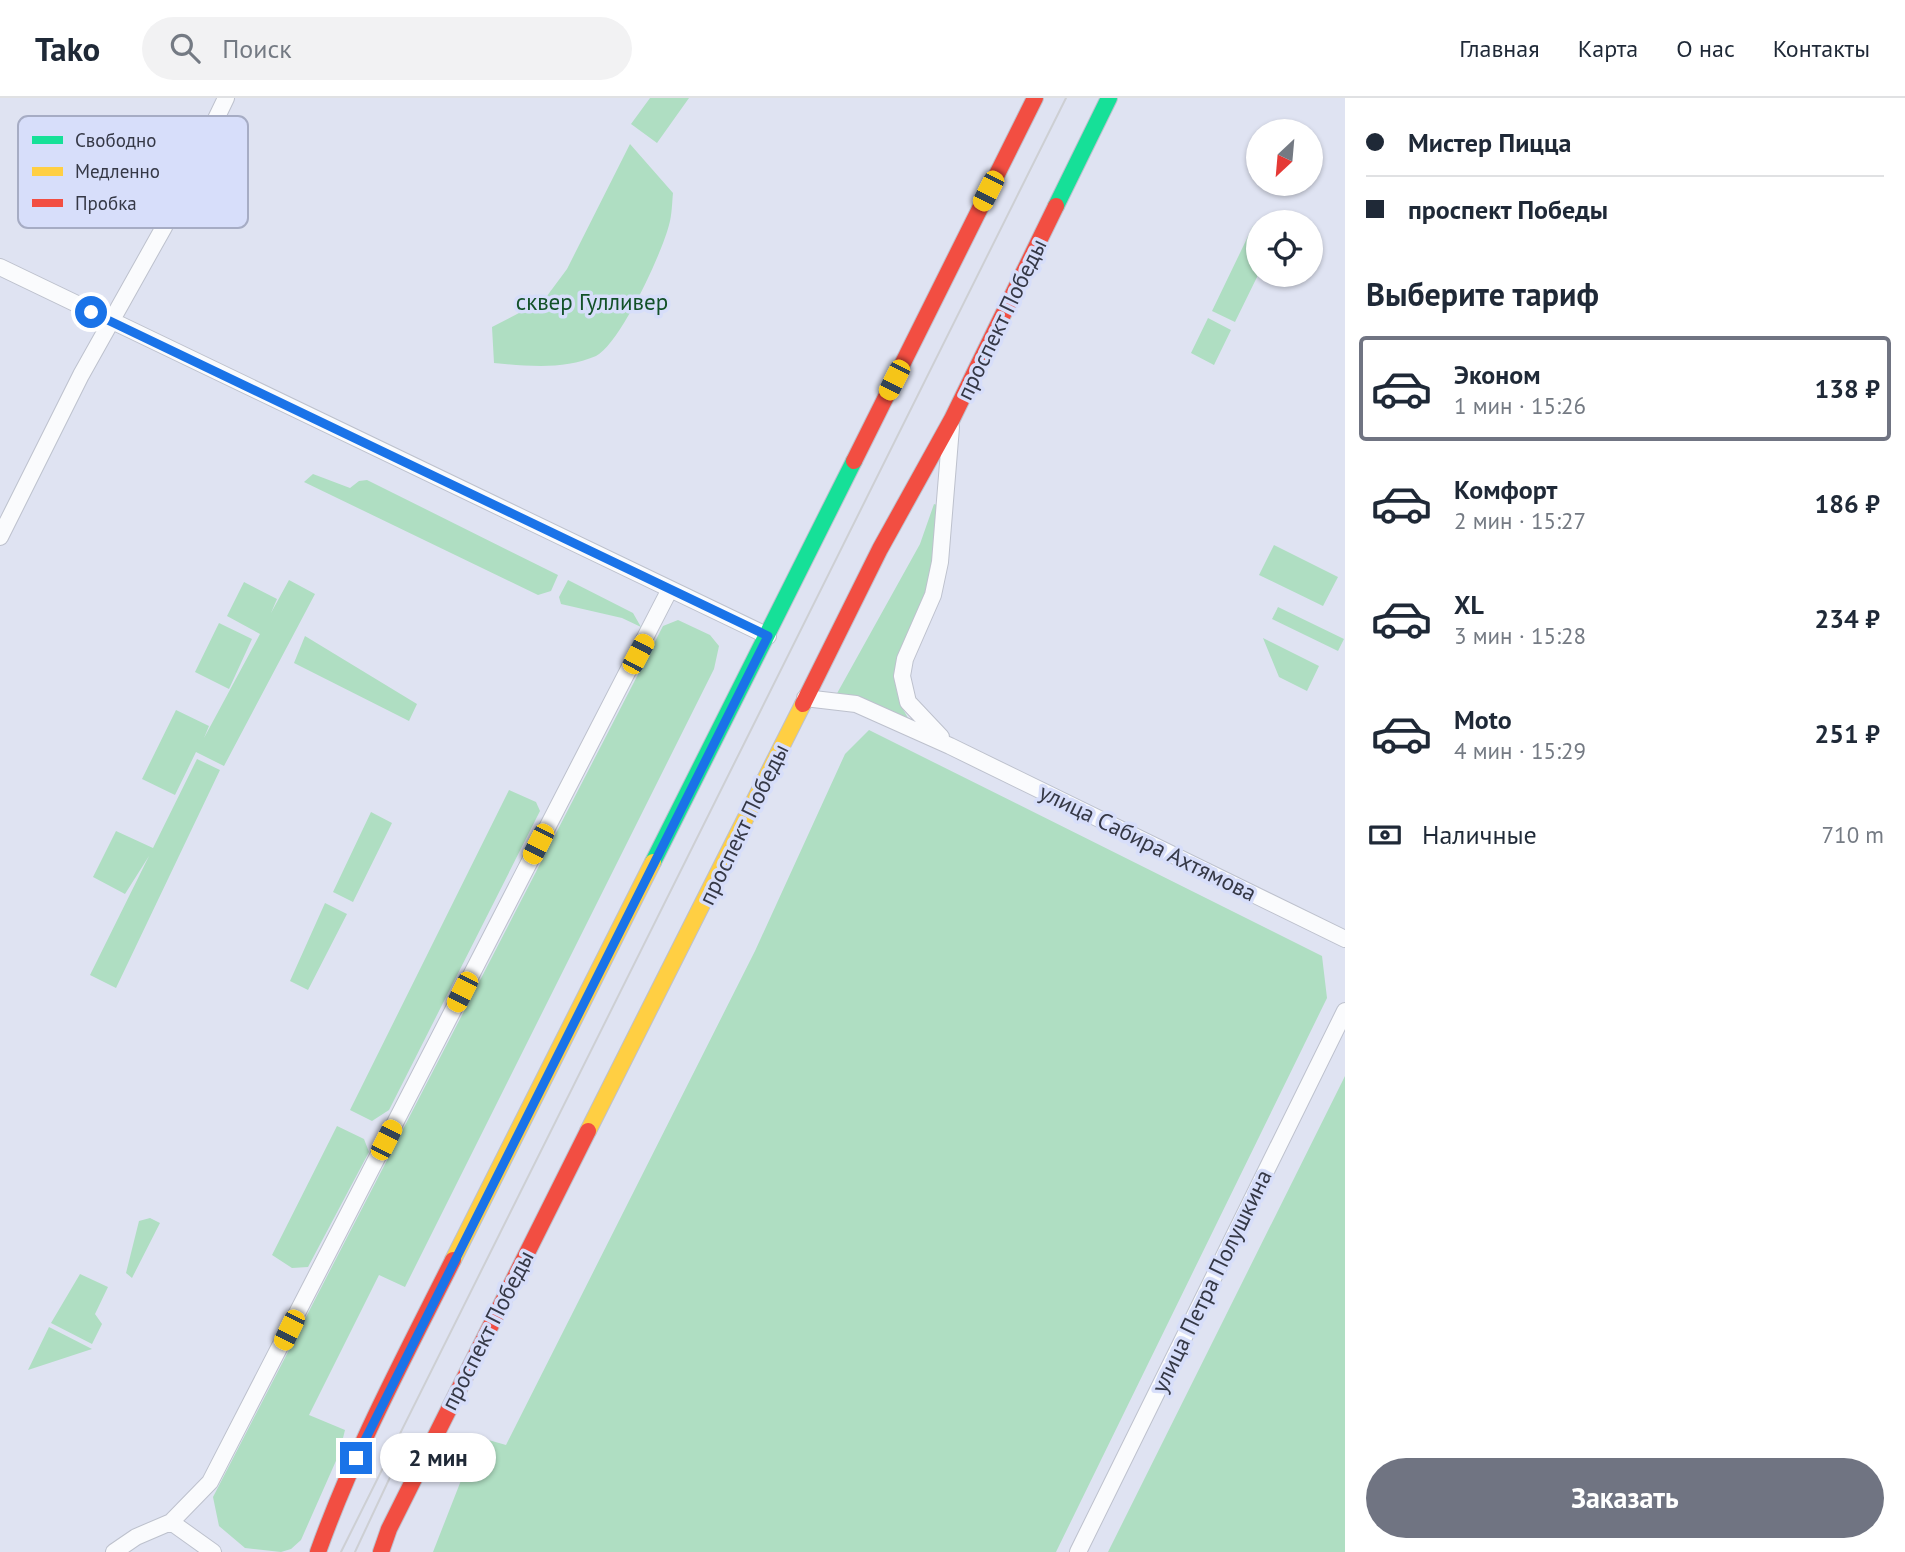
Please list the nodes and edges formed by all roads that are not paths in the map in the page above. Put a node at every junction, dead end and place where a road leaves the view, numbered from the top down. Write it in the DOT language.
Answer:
graph roads {
  1 [pos="226,98"];
  2 [pos="1035,98"];
  3 [pos="1109,98"];
  4 [pos="217,116"];
  5 [pos="163,228"];
  6 [pos="0,267"];
  7 [pos="112,323"];
  8 [pos="952,419"];
  9 [pos="0,537"];
  10 [pos="669,591"];
  11 [pos="768,636"];
  12 [pos="805,698"];
  13 [pos="950,746"];
  14 [pos="1345,939"];
  15 [pos="1345,1011"];
  16 [pos="171,1522"];
  17 [pos="114,1552"];
  18 [pos="213,1552"];
  19 [pos="318,1552"];
  20 [pos="381,1552"];
  21 [pos="1078,1552"];
  1 -- 4 [label="street"];
  2 -- 11 [label="main road"];
  3 -- 8 [label="main road, проспект Победы"];
  5 -- 7 [label="street"];
  6 -- 7 [label="street"];
  7 -- 9 [label="street"];
  7 -- 10 [label="street"];
  8 -- 12 [label="main road, проспект Победы"];
  8 -- 13 [label="street, улица Сабира Ахтямова"];
  10 -- 11 [label="street"];
  10 -- 16 [label="street"];
  11 -- 19 [label="main road"];
  12 -- 13 [label="street, улица Сабира Ахтямова"];
  12 -- 20 [label="main road, проспект Победы"];
  13 -- 14 [label="street, улица Сабира Ахтямова"];
  15 -- 21 [label="street, улица Петра Полушкина"];
  16 -- 17 [label="street"];
  16 -- 18 [label="street"];
}
